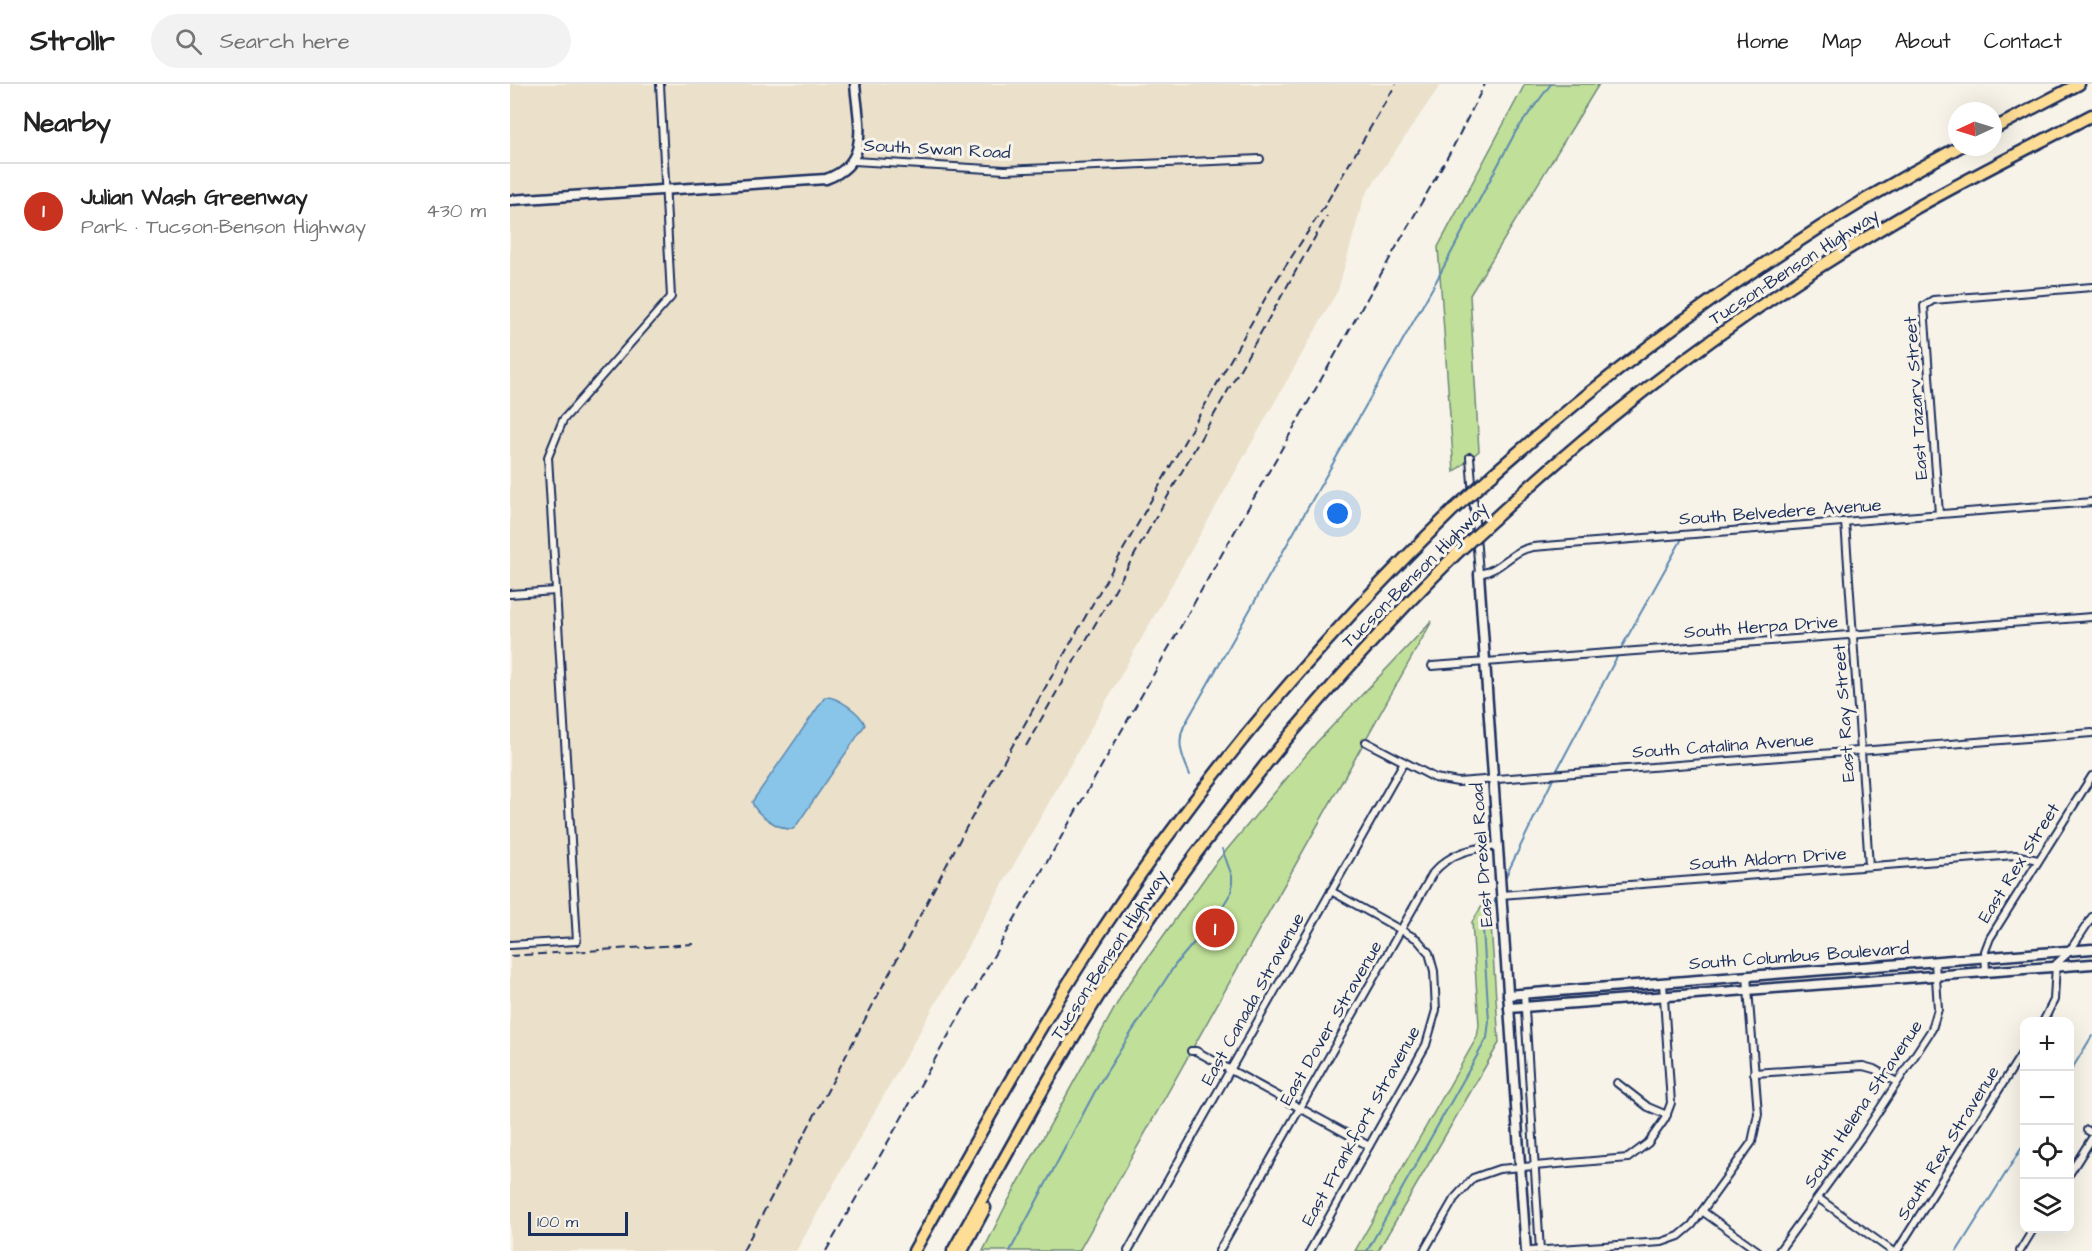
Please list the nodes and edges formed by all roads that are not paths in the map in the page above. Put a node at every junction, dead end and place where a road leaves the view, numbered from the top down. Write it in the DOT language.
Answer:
graph roads {
  1 [pos="660,84"];
  2 [pos="855,84"];
  3 [pos="2079,84"];
  4 [pos="2092,115"];
  5 [pos="2002,124"];
  6 [pos="1948,153"];
  7 [pos="1260,159"];
  8 [pos="854,161"];
  9 [pos="667,191"];
  10 [pos="510,200"];
  11 [pos="2092,287"];
  12 [pos="1470,457"];
  13 [pos="2092,502"];
  14 [pos="1939,514"];
  15 [pos="1845,522"];
  16 [pos="1479,574"];
  17 [pos="556,591"];
  18 [pos="510,594"];
  19 [pos="2092,617"];
  20 [pos="1853,634"];
  21 [pos="1485,663"];
  22 [pos="1432,666"];
  23 [pos="2092,733"];
  24 [pos="1366,742"];
  25 [pos="1861,750"];
  26 [pos="1404,762"];
  27 [pos="2092,776"];
  28 [pos="1493,779"];
  29 [pos="1497,846"];
  30 [pos="2038,860"];
  31 [pos="1869,866"];
  32 [pos="1331,891"];
  33 [pos="1501,895"];
  34 [pos="2092,917"];
  35 [pos="1401,930"];
  36 [pos="510,945"];
  37 [pos="2092,949"];
  38 [pos="2069,952"];
  39 [pos="1985,958"];
  40 [pos="1935,962"];
  41 [pos="2092,963"];
  42 [pos="2055,966"];
  43 [pos="1986,972"];
  44 [pos="1936,975"];
  45 [pos="1748,976"];
  46 [pos="1663,982"];
  47 [pos="1748,990"];
  48 [pos="1524,993"];
  49 [pos="1508,995"];
  50 [pos="1664,996"];
  51 [pos="1524,1006"];
  52 [pos="1509,1008"];
  53 [pos="2046,1017"];
  54 [pos="1073,1040"];
  55 [pos="1191,1051"];
  56 [pos="2020,1058"];
  57 [pos="1231,1069"];
  58 [pos="1754,1073"];
  59 [pos="1897,1082"];
  60 [pos="1617,1083"];
  61 [pos="1299,1108"];
  62 [pos="1667,1115"];
  63 [pos="2092,1138"];
  64 [pos="1369,1146"];
  65 [pos="1534,1167"];
  66 [pos="2074,1167"];
  67 [pos="1520,1168"];
  68 [pos="1818,1198"];
  69 [pos="1702,1211"];
  70 [pos="2030,1233"];
  71 [pos="2017,1250"];
  72 [pos="914,1251"];
  73 [pos="953,1251"];
  74 [pos="963,1251"];
  75 [pos="1128,1251"];
  76 [pos="1219,1251"];
  77 [pos="1310,1251"];
  78 [pos="1425,1251"];
  79 [pos="1526,1251"];
  80 [pos="1531,1251"];
  81 [pos="1540,1251"];
  82 [pos="1758,1251"];
  83 [pos="1779,1251"];
  84 [pos="1892,1251"];
  85 [pos="1897,1251"];
  1 -- 9 [label="street"];
  2 -- 8 [label="street"];
  3 -- 5 [label="highway"];
  4 -- 54 [label="highway, Tucson–Benson Highway, bridge"];
  6 -- 72 [label="highway, Tucson–Benson Highway, bridge"];
  7 -- 8 [label="street, South Swan Road"];
  8 -- 9 [label="street, South Swan Road"];
  9 -- 10 [label="street, South Swan Road"];
  9 -- 17 [label="street"];
  11 -- 14 [label="street, East Tazarv Street"];
  12 -- 16 [label="street, East Drexel Road"];
  13 -- 14 [label="street, South Belvedere Avenue"];
  14 -- 15 [label="street, South Belvedere Avenue"];
  15 -- 16 [label="street, South Belvedere Avenue"];
  15 -- 20 [label="street, East Ray Street"];
  16 -- 21 [label="street, East Drexel Road"];
  17 -- 18 [label="street"];
  17 -- 36 [label="street"];
  19 -- 20 [label="street, South Herpa Drive"];
  20 -- 21 [label="street, South Herpa Drive"];
  20 -- 25 [label="street, East Ray Street"];
  21 -- 22 [label="street, South Herpa Drive"];
  21 -- 28 [label="street, East Drexel Road"];
  23 -- 25 [label="street, South Catalina Avenue"];
  24 -- 26 [label="street, South Catalina Avenue"];
  25 -- 28 [label="street, South Catalina Avenue"];
  25 -- 31 [label="street, East Ray Street"];
  26 -- 28 [label="street, South Catalina Avenue"];
  26 -- 32 [label="street, East Canada Stravenue"];
  27 -- 30 [label="street, East Rex Street"];
  28 -- 29 [label="street, East Drexel Road"];
  29 -- 33 [label="street, East Drexel Road"];
  29 -- 35 [label="street, East Dover Stravenue"];
  30 -- 31 [label="street, South Aldorn Drive"];
  30 -- 39 [label="street, East Rex Street"];
  31 -- 33 [label="street, South Aldorn Drive"];
  32 -- 35 [label="street, East Frankfort Stravenue"];
  32 -- 57 [label="street, East Canada Stravenue"];
  33 -- 49 [label="street, East Drexel Road"];
  34 -- 38 [label="street"];
  35 -- 61 [label="street, East Dover Stravenue"];
  35 -- 64 [label="street, East Frankfort Stravenue"];
  37 -- 38 [label="street, South Columbus Boulevard"];
  38 -- 39 [label="street, South Columbus Boulevard"];
  38 -- 42 [label="street"];
  39 -- 40 [label="street, South Columbus Boulevard"];
  39 -- 43 [label="street, East Rex Street"];
  40 -- 44 [label="street, South Helena Stravenue"];
  40 -- 45 [label="street, South Columbus Boulevard"];
  41 -- 42 [label="street, South Columbus Boulevard"];
  42 -- 43 [label="street, South Columbus Boulevard"];
  42 -- 53 [label="street"];
  43 -- 44 [label="street, South Columbus Boulevard"];
  44 -- 47 [label="street, South Columbus Boulevard"];
  44 -- 59 [label="street, South Helena Stravenue"];
  45 -- 46 [label="street, South Columbus Boulevard"];
  45 -- 47 [label="street"];
  46 -- 48 [label="street, South Columbus Boulevard"];
  46 -- 50 [label="street"];
  47 -- 50 [label="street, South Columbus Boulevard"];
  47 -- 58 [label="street"];
  48 -- 49 [label="street, South Columbus Boulevard"];
  48 -- 51 [label="street"];
  49 -- 52 [label="street, East Drexel Road"];
  50 -- 51 [label="street, South Columbus Boulevard"];
  50 -- 62 [label="street"];
  51 -- 52 [label="street, South Columbus Boulevard"];
  51 -- 65 [label="street"];
  52 -- 67 [label="street, East Drexel Road"];
  54 -- 73 [label="highway, Tucson–Benson Highway"];
  54 -- 74 [label="highway"];
  55 -- 57 [label="street"];
  56 -- 85 [label="street, South Rex Stravenue"];
  57 -- 61 [label="street"];
  57 -- 75 [label="street, East Canada Stravenue"];
  58 -- 59 [label="street"];
  58 -- 69 [label="street"];
  59 -- 68 [label="street, South Helena Stravenue"];
  60 -- 62 [label="street"];
  61 -- 64 [label="street"];
  61 -- 76 [label="street, East Dover Stravenue"];
  62 -- 65 [label="street"];
  63 -- 66 [label="street"];
  64 -- 77 [label="street, East Frankfort Stravenue"];
  65 -- 67 [label="street"];
  65 -- 81 [label="street"];
  67 -- 78 [label="street"];
  67 -- 79 [label="street, East Drexel Road"];
  68 -- 83 [label="street, South Helena Stravenue"];
  68 -- 84 [label="street"];
  69 -- 81 [label="street"];
  69 -- 82 [label="street"];
  70 -- 71 [label="street"];
  80 -- 81 [label="street"];
}
